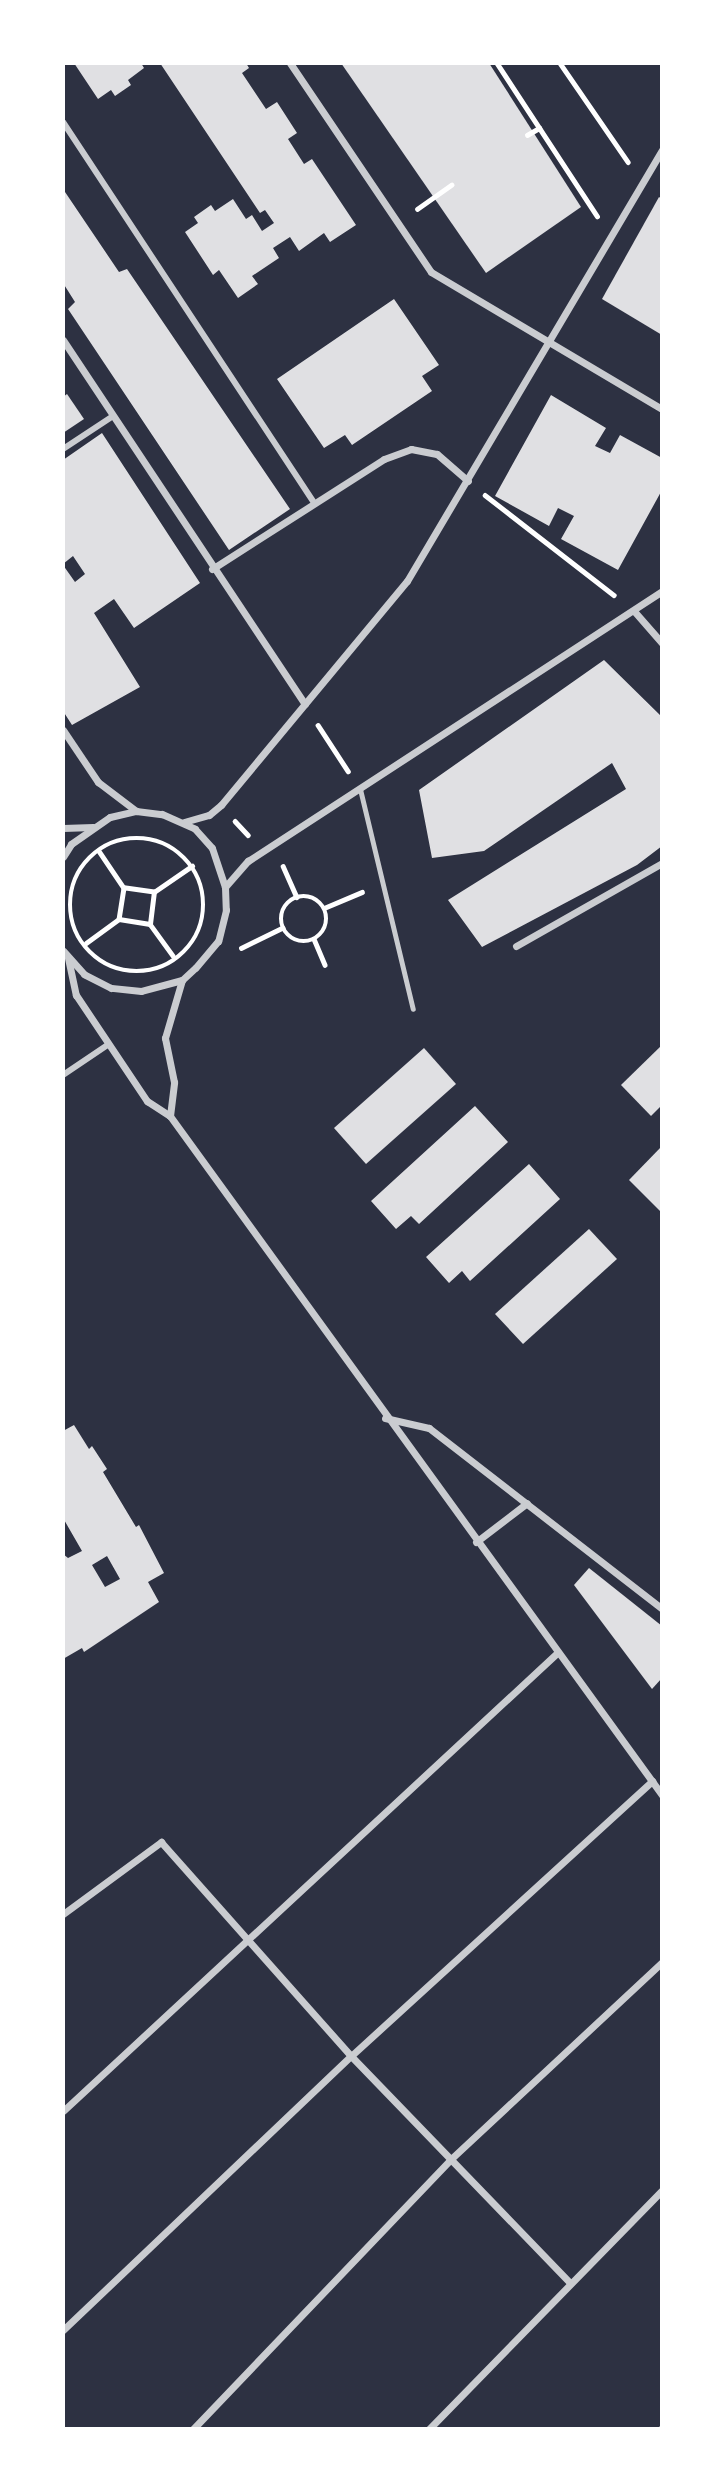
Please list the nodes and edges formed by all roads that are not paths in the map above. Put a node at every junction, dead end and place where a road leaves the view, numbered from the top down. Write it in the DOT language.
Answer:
graph roads {
  1 [pos="290,63"];
  2 [pos="63,122"];
  3 [pos="662,151"];
  4 [pos="549,339"];
  5 [pos="63,340"];
  6 [pos="662,410"];
  7 [pos="113,416"];
  8 [pos="63,449"];
  9 [pos="468,481"];
  10 [pos="313,502"];
  11 [pos="212,569"];
  12 [pos="662,591"];
  13 [pos="634,611"];
  14 [pos="662,642"];
  15 [pos="304,704"];
  16 [pos="63,730"];
  17 [pos="360,789"];
  18 [pos="136,811"];
  19 [pos="184,822"];
  20 [pos="94,827"];
  21 [pos="63,828"];
  22 [pos="63,857"];
  23 [pos="662,863"];
  24 [pos="225,887"];
  25 [pos="516,946"];
  26 [pos="65,955"];
  27 [pos="182,980"];
  28 [pos="413,1009"];
  29 [pos="109,1044"];
  30 [pos="63,1075"];
  31 [pos="170,1116"];
  32 [pos="385,1418"];
  33 [pos="527,1503"];
  34 [pos="476,1542"];
  35 [pos="662,1609"];
  36 [pos="556,1654"];
  37 [pos="652,1781"];
  38 [pos="662,1795"];
  39 [pos="63,1914"];
  40 [pos="250,1938"];
  41 [pos="662,1962"];
  42 [pos="351,2056"];
  43 [pos="63,2111"];
  44 [pos="452,2158"];
  45 [pos="662,2190"];
  46 [pos="570,2283"];
  47 [pos="63,2330"];
  48 [pos="193,2429"];
  49 [pos="429,2429"];
  1 -- 4 [label="street"];
  2 -- 10 [label="street"];
  3 -- 4 [label="street"];
  4 -- 6 [label="street"];
  4 -- 9 [label="street"];
  5 -- 7 [label="street"];
  7 -- 8 [label="street"];
  7 -- 11 [label="street"];
  9 -- 10 [label="street"];
  9 -- 15 [label="street"];
  10 -- 11 [label="street"];
  11 -- 15 [label="street"];
  12 -- 13 [label="street"];
  13 -- 14 [label="street"];
  13 -- 17 [label="street"];
  15 -- 19 [label="street"];
  16 -- 18 [label="street"];
  17 -- 24 [label="street"];
  17 -- 28 [label="lane"];
  18 -- 19 [label="street"];
  18 -- 20 [label="street"];
  19 -- 24 [label="street"];
  20 -- 21 [label="street"];
  20 -- 22 [label="street"];
  23 -- 25 [label="street"];
  24 -- 27 [label="street"];
  26 -- 27 [label="street"];
  26 -- 29 [label="street"];
  27 -- 31 [label="street"];
  29 -- 30 [label="street"];
  29 -- 31 [label="street"];
  31 -- 32 [label="street"];
  32 -- 33 [label="street"];
  32 -- 34 [label="street"];
  33 -- 34 [label="street"];
  33 -- 35 [label="street"];
  34 -- 36 [label="street"];
  36 -- 37 [label="street"];
  36 -- 40 [label="street"];
  37 -- 38 [label="street"];
  37 -- 42 [label="street"];
  39 -- 40 [label="street"];
  40 -- 42 [label="street"];
  40 -- 43 [label="street"];
  41 -- 44 [label="street"];
  42 -- 44 [label="street"];
  42 -- 47 [label="street"];
  44 -- 46 [label="street"];
  44 -- 48 [label="street"];
  45 -- 46 [label="street"];
  46 -- 49 [label="street"];
}
